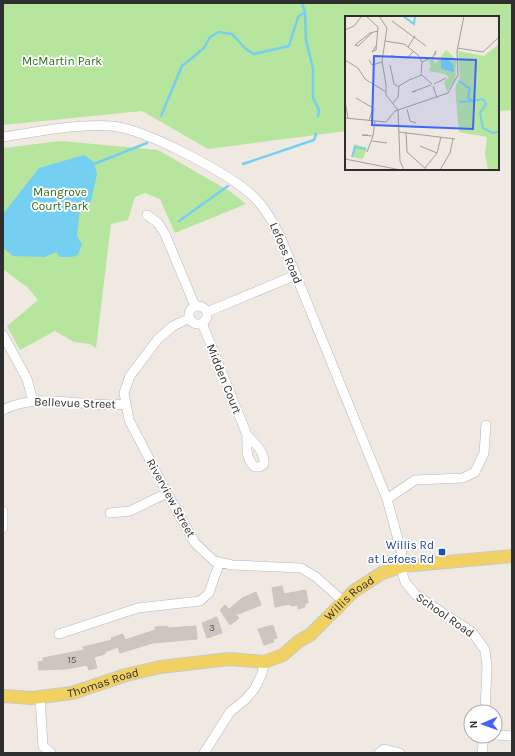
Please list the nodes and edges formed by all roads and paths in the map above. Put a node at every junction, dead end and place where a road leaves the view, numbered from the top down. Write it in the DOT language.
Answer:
graph roads {
  1 [pos="3,137"];
  2 [pos="147,215"];
  3 [pos="296,275"];
  4 [pos="195,306"];
  5 [pos="207,312"];
  6 [pos="190,318"];
  7 [pos="202,324"];
  8 [pos="3,335"];
  9 [pos="33,400"];
  10 [pos="125,404"];
  11 [pos="3,410"];
  12 [pos="486,425"];
  13 [pos="247,435"];
  14 [pos="167,493"];
  15 [pos="387,499"];
  16 [pos="3,511"];
  17 [pos="110,513"];
  18 [pos="3,528"];
  19 [pos="512,556"];
  20 [pos="220,564"];
  21 [pos="403,566"];
  22 [pos="343,601"];
  23 [pos="59,634"];
  24 [pos="264,665"];
  25 [pos="3,696"];
  26 [pos="40,697"];
  27 [pos="486,704"];
  28 [pos="51,753"];
  29 [pos="204,753"];
  30 [pos="379,753"];
  31 [pos="400,753"];
  1 -- 3 [label="street, Lefoes Road"];
  2 -- 4 [label="street"];
  3 -- 5 [label="street"];
  3 -- 15 [label="street, Lefoes Road"];
  4 -- 5 [label="street"];
  4 -- 6 [label="street"];
  5 -- 7 [label="street"];
  6 -- 7 [label="street"];
  6 -- 10 [label="street, Riverview Street"];
  7 -- 13 [label="street, Midden Court"];
  8 -- 9 [label="street"];
  9 -- 10 [label="street, Bellevue Street"];
  9 -- 11 [label="street, Bellevue Street"];
  10 -- 14 [label="street, Riverview Street"];
  12 -- 15 [label="street"];
  14 -- 17 [label="street"];
  14 -- 20 [label="street, Riverview Street"];
  15 -- 21 [label="street, Lefoes Road"];
  16 -- 18 [label="street"];
  19 -- 21 [label="main road, Willis Road"];
  20 -- 22 [label="street"];
  20 -- 23 [label="street"];
  21 -- 22 [label="main road, Willis Road"];
  21 -- 27 [label="street, School Road"];
  22 -- 24 [label="main road, Willis Road"];
  24 -- 26 [label="main road, Thomas Road"];
  24 -- 29 [label="street"];
  25 -- 26 [label="main road, Thomas Road"];
  26 -- 28 [label="street"];
  30 -- 31 [label="street"];
}
